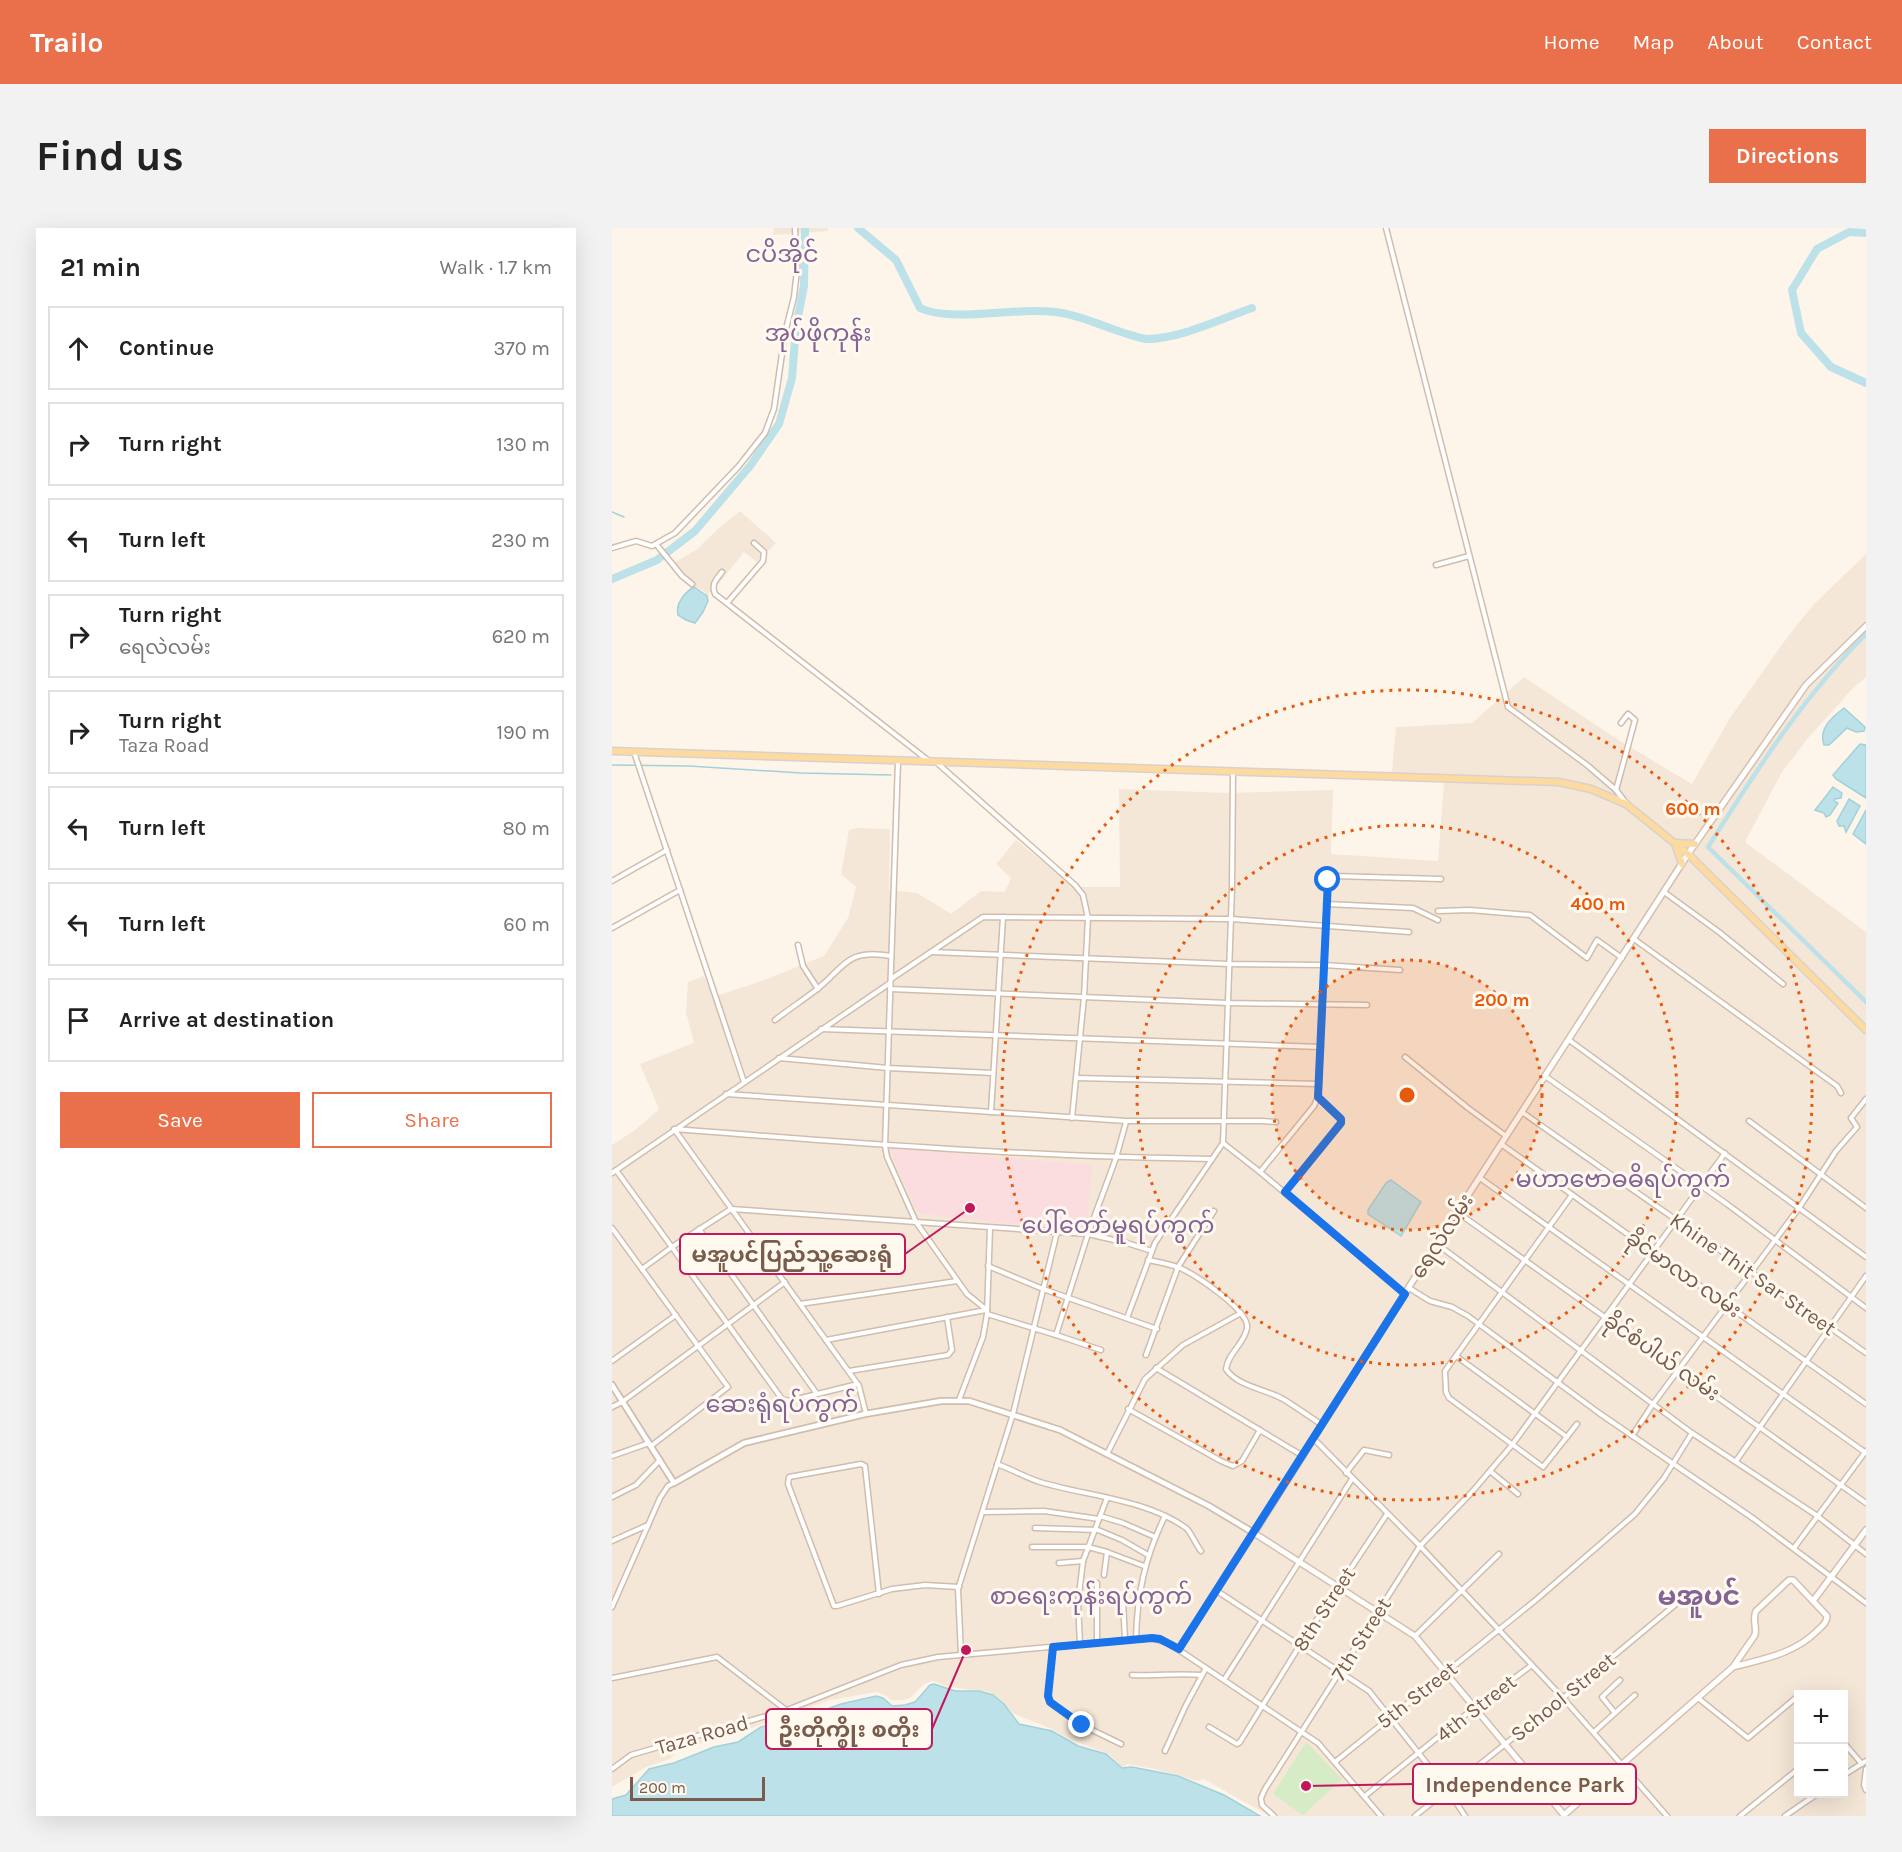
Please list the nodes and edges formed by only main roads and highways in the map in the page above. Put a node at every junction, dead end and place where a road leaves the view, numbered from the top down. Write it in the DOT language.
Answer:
graph roads {
  1 [pos="1866,626"];
  2 [pos="612,751"];
  3 [pos="1675,843"];
  4 [pos="1695,844"];
  5 [pos="1688,854"];
  6 [pos="1682,864"];
  7 [pos="1866,1030"];
  8 [pos="1866,1530"];
  9 [pos="1813,1601"];
  10 [pos="1733,1667"];
  11 [pos="1564,1816"];
  1 -- 4 [label="main road, ရေလဲလမ်း"];
  2 -- 3 [label="main road"];
  3 -- 4 [label="main road"];
  3 -- 5 [label="main road"];
  3 -- 6 [label="main road"];
  4 -- 5 [label="main road, ရေလဲလမ်း"];
  5 -- 6 [label="main road, ရေလဲလမ်း"];
  5 -- 7 [label="main road"];
  6 -- 11 [label="main road, ရေလဲလမ်း"];
  8 -- 9 [label="main road"];
  9 -- 10 [label="main road"];
  9 -- 10 [label="main road"];
  10 -- 11 [label="main road"];
}
